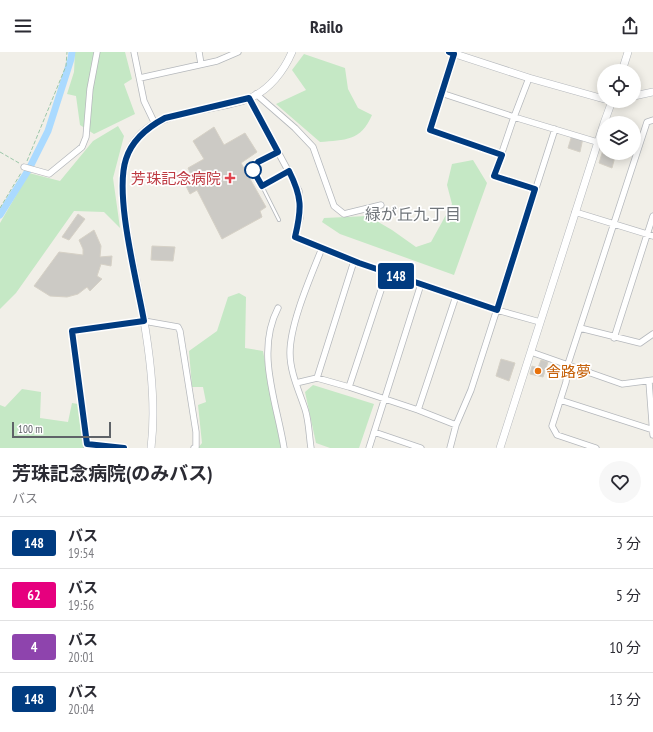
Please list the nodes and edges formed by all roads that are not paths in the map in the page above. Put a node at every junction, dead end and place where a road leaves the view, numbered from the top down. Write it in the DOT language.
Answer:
graph roads {
  1 [pos="96,52"];
  2 [pos="134,52"];
  3 [pos="200,52"];
  4 [pos="238,52"];
  5 [pos="292,52"];
  6 [pos="628,52"];
  7 [pos="452,53"];
  8 [pos="231,54"];
  9 [pos="201,64"];
  10 [pos="624,64"];
  11 [pos="140,78"];
  12 [pos="529,78"];
  13 [pos="653,92"];
  14 [pos="441,93"];
  15 [pos="641,95"];
  16 [pos="253,96"];
  17 [pos="597,97"];
  18 [pos="514,117"];
  19 [pos="653,120"];
  20 [pos="154,124"];
  21 [pos="555,129"];
  22 [pos="597,142"];
  23 [pos="278,152"];
  24 [pos="502,155"];
  25 [pos="24,167"];
  26 [pos="289,171"];
  27 [pos="262,186"];
  28 [pos="535,189"];
  29 [pos="380,205"];
  30 [pos="575,212"];
  31 [pos="653,216"];
  32 [pos="279,220"];
  33 [pos="614,224"];
  34 [pos="650,235"];
  35 [pos="322,248"];
  36 [pos="354,261"];
  37 [pos="387,272"];
  38 [pos="421,284"];
  39 [pos="456,296"];
  40 [pos="278,308"];
  41 [pos="497,310"];
  42 [pos="144,321"];
  43 [pos="540,322"];
  44 [pos="580,328"];
  45 [pos="653,334"];
  46 [pos="614,338"];
  47 [pos="531,352"];
  48 [pos="568,364"];
  49 [pos="317,378"];
  50 [pos="651,381"];
  51 [pos="296,383"];
  52 [pos="349,387"];
  53 [pos="384,400"];
  54 [pos="560,400"];
  55 [pos="418,410"];
  56 [pos="456,425"];
  57 [pos="653,430"];
  58 [pos="374,432"];
  59 [pos="653,435"];
  60 [pos="87,446"];
  61 [pos="124,448"];
  62 [pos="151,448"];
  63 [pos="194,448"];
  64 [pos="284,448"];
  65 [pos="311,448"];
  66 [pos="369,448"];
  67 [pos="421,448"];
  68 [pos="450,448"];
  69 [pos="500,448"];
  70 [pos="596,448"];
  1 -- 25 [label="street"];
  2 -- 11 [label="street"];
  3 -- 9 [label="street"];
  4 -- 8 [label="street"];
  5 -- 16 [label="street"];
  6 -- 10 [label="street"];
  7 -- 12 [label="street"];
  7 -- 14 [label="street"];
  8 -- 9 [label="street"];
  9 -- 11 [label="street"];
  11 -- 20 [label="street"];
  12 -- 17 [label="street"];
  12 -- 18 [label="street"];
  13 -- 15 [label="street"];
  14 -- 18 [label="street"];
  14 -- 24 [label="street"];
  16 -- 20 [label="street"];
  16 -- 23 [label="street"];
  16 -- 29 [label="street"];
  18 -- 21 [label="street"];
  18 -- 24 [label="street"];
  19 -- 33 [label="street"];
  20 -- 42 [label="street"];
  21 -- 22 [label="street"];
  21 -- 28 [label="street"];
  22 -- 30 [label="street"];
  23 -- 26 [label="street"];
  23 -- 27 [label="lane"];
  24 -- 28 [label="street"];
  26 -- 27 [label="lane"];
  26 -- 35 [label="street"];
  27 -- 32 [label="lane"];
  28 -- 41 [label="street"];
  30 -- 33 [label="street"];
  30 -- 43 [label="street"];
  31 -- 34 [label="street"];
  33 -- 34 [label="street"];
  33 -- 44 [label="street"];
  34 -- 46 [label="street"];
  35 -- 36 [label="street"];
  35 -- 51 [label="street"];
  36 -- 37 [label="street"];
  36 -- 49 [label="street"];
  37 -- 38 [label="street"];
  37 -- 52 [label="street"];
  38 -- 39 [label="street"];
  38 -- 53 [label="street"];
  39 -- 41 [label="street"];
  39 -- 55 [label="street"];
  40 -- 64 [label="street"];
  41 -- 43 [label="street"];
  41 -- 56 [label="street"];
  42 -- 60 [label="street"];
  42 -- 62 [label="street"];
  42 -- 63 [label="street"];
  43 -- 47 [label="street"];
  44 -- 46 [label="street"];
  44 -- 48 [label="street"];
  45 -- 46 [label="street"];
  47 -- 48 [label="street"];
  47 -- 69 [label="street"];
  48 -- 50 [label="street"];
  48 -- 54 [label="street"];
  49 -- 51 [label="street"];
  49 -- 52 [label="street"];
  50 -- 57 [label="street"];
  51 -- 65 [label="street"];
  52 -- 53 [label="street"];
  53 -- 55 [label="street"];
  53 -- 58 [label="street"];
  54 -- 57 [label="street"];
  54 -- 70 [label="street"];
  55 -- 56 [label="street"];
  56 -- 68 [label="street"];
  57 -- 59 [label="street"];
  58 -- 66 [label="street"];
  58 -- 67 [label="street"];
  60 -- 61 [label="street"];
}
